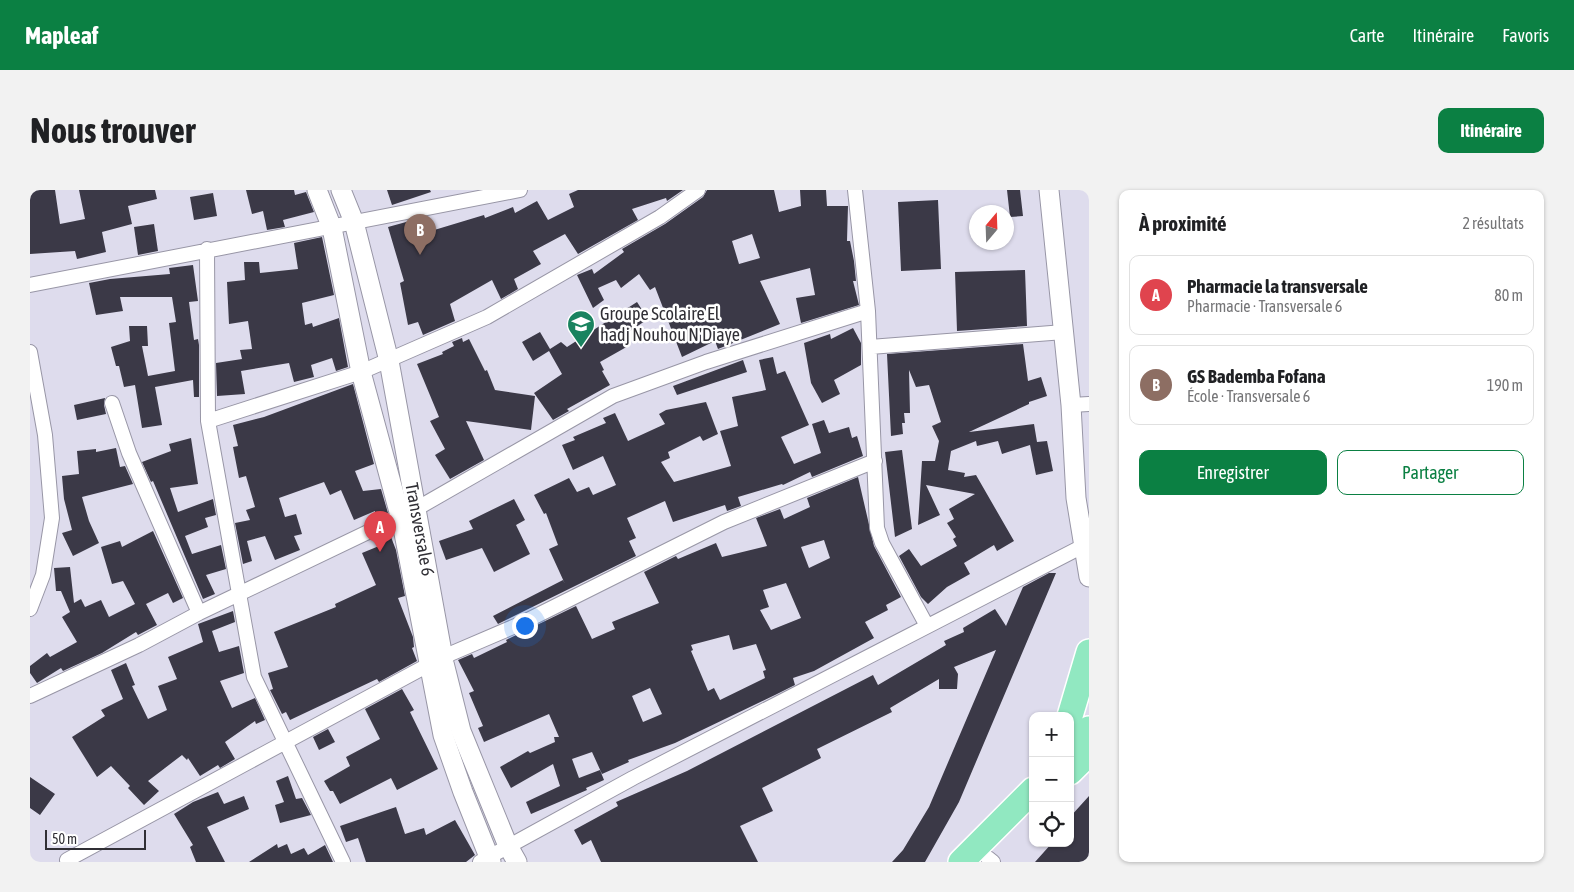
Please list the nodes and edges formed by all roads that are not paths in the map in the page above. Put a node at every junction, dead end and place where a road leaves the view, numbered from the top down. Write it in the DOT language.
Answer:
graph roads {
  1 [pos="317,190"];
  2 [pos="342,190"];
  3 [pos="520,190"];
  4 [pos="698,190"];
  5 [pos="855,190"];
  6 [pos="1049,190"];
  7 [pos="354,222"];
  8 [pos="332,228"];
  9 [pos="207,249"];
  10 [pos="30,285"];
  11 [pos="868,311"];
  12 [pos="1064,332"];
  13 [pos="870,347"];
  14 [pos="30,352"];
  15 [pos="389,361"];
  16 [pos="361,372"];
  17 [pos="112,403"];
  18 [pos="1080,405"];
  19 [pos="208,421"];
  20 [pos="875,461"];
  21 [pos="408,513"];
  22 [pos="1087,544"];
  23 [pos="1089,577"];
  24 [pos="241,594"];
  25 [pos="30,609"];
  26 [pos="198,613"];
  27 [pos="927,626"];
  28 [pos="1089,652"];
  29 [pos="435,661"];
  30 [pos="30,696"];
  31 [pos="1071,712"];
  32 [pos="1089,729"];
  33 [pos="284,743"];
  34 [pos="1074,745"];
  35 [pos="1089,753"];
  36 [pos="1074,768"];
  37 [pos="1029,794"];
  38 [pos="1029,814"];
  39 [pos="512,854"];
  40 [pos="67,860"];
  41 [pos="486,860"];
  42 [pos="988,861"];
  43 [pos="343,862"];
  44 [pos="961,862"];
  1 -- 8 [label="main road, Transversale 6"];
  2 -- 7 [label="main road, Transversale 6"];
  3 -- 7 [label="street"];
  4 -- 15 [label="street"];
  5 -- 11 [label="street"];
  6 -- 12 [label="main road"];
  7 -- 8 [label="street"];
  7 -- 15 [label="main road, Transversale 6"];
  8 -- 9 [label="street"];
  8 -- 16 [label="main road, Transversale 6"];
  9 -- 10 [label="street"];
  9 -- 19 [label="street"];
  11 -- 13 [label="street"];
  11 -- 21 [label="street"];
  12 -- 13 [label="street"];
  12 -- 18 [label="main road"];
  13 -- 20 [label="street"];
  14 -- 25 [label="street"];
  15 -- 16 [label="street"];
  15 -- 21 [label="main road, Transversale 6"];
  16 -- 19 [label="street"];
  16 -- 21 [label="main road, Transversale 6"];
  17 -- 26 [label="street"];
  18 -- 22 [label="main road"];
  19 -- 24 [label="street"];
  20 -- 27 [label="street"];
  20 -- 29 [label="street"];
  21 -- 24 [label="street"];
  21 -- 29 [label="main road, Transversale 6"];
  22 -- 23 [label="main road"];
  22 -- 27 [label="street"];
  24 -- 26 [label="street"];
  24 -- 33 [label="street"];
  26 -- 30 [label="street"];
  27 -- 39 [label="street"];
  28 -- 31 [label="highway"];
  29 -- 33 [label="street"];
  29 -- 39 [label="main road, Transversale 6"];
  29 -- 41 [label="main road, Transversale 6"];
  32 -- 34 [label="highway"];
  33 -- 40 [label="street"];
  33 -- 43 [label="street"];
  35 -- 36 [label="highway"];
  37 -- 44 [label="highway"];
  38 -- 42 [label="highway"];
  39 -- 41 [label="street"];
}
